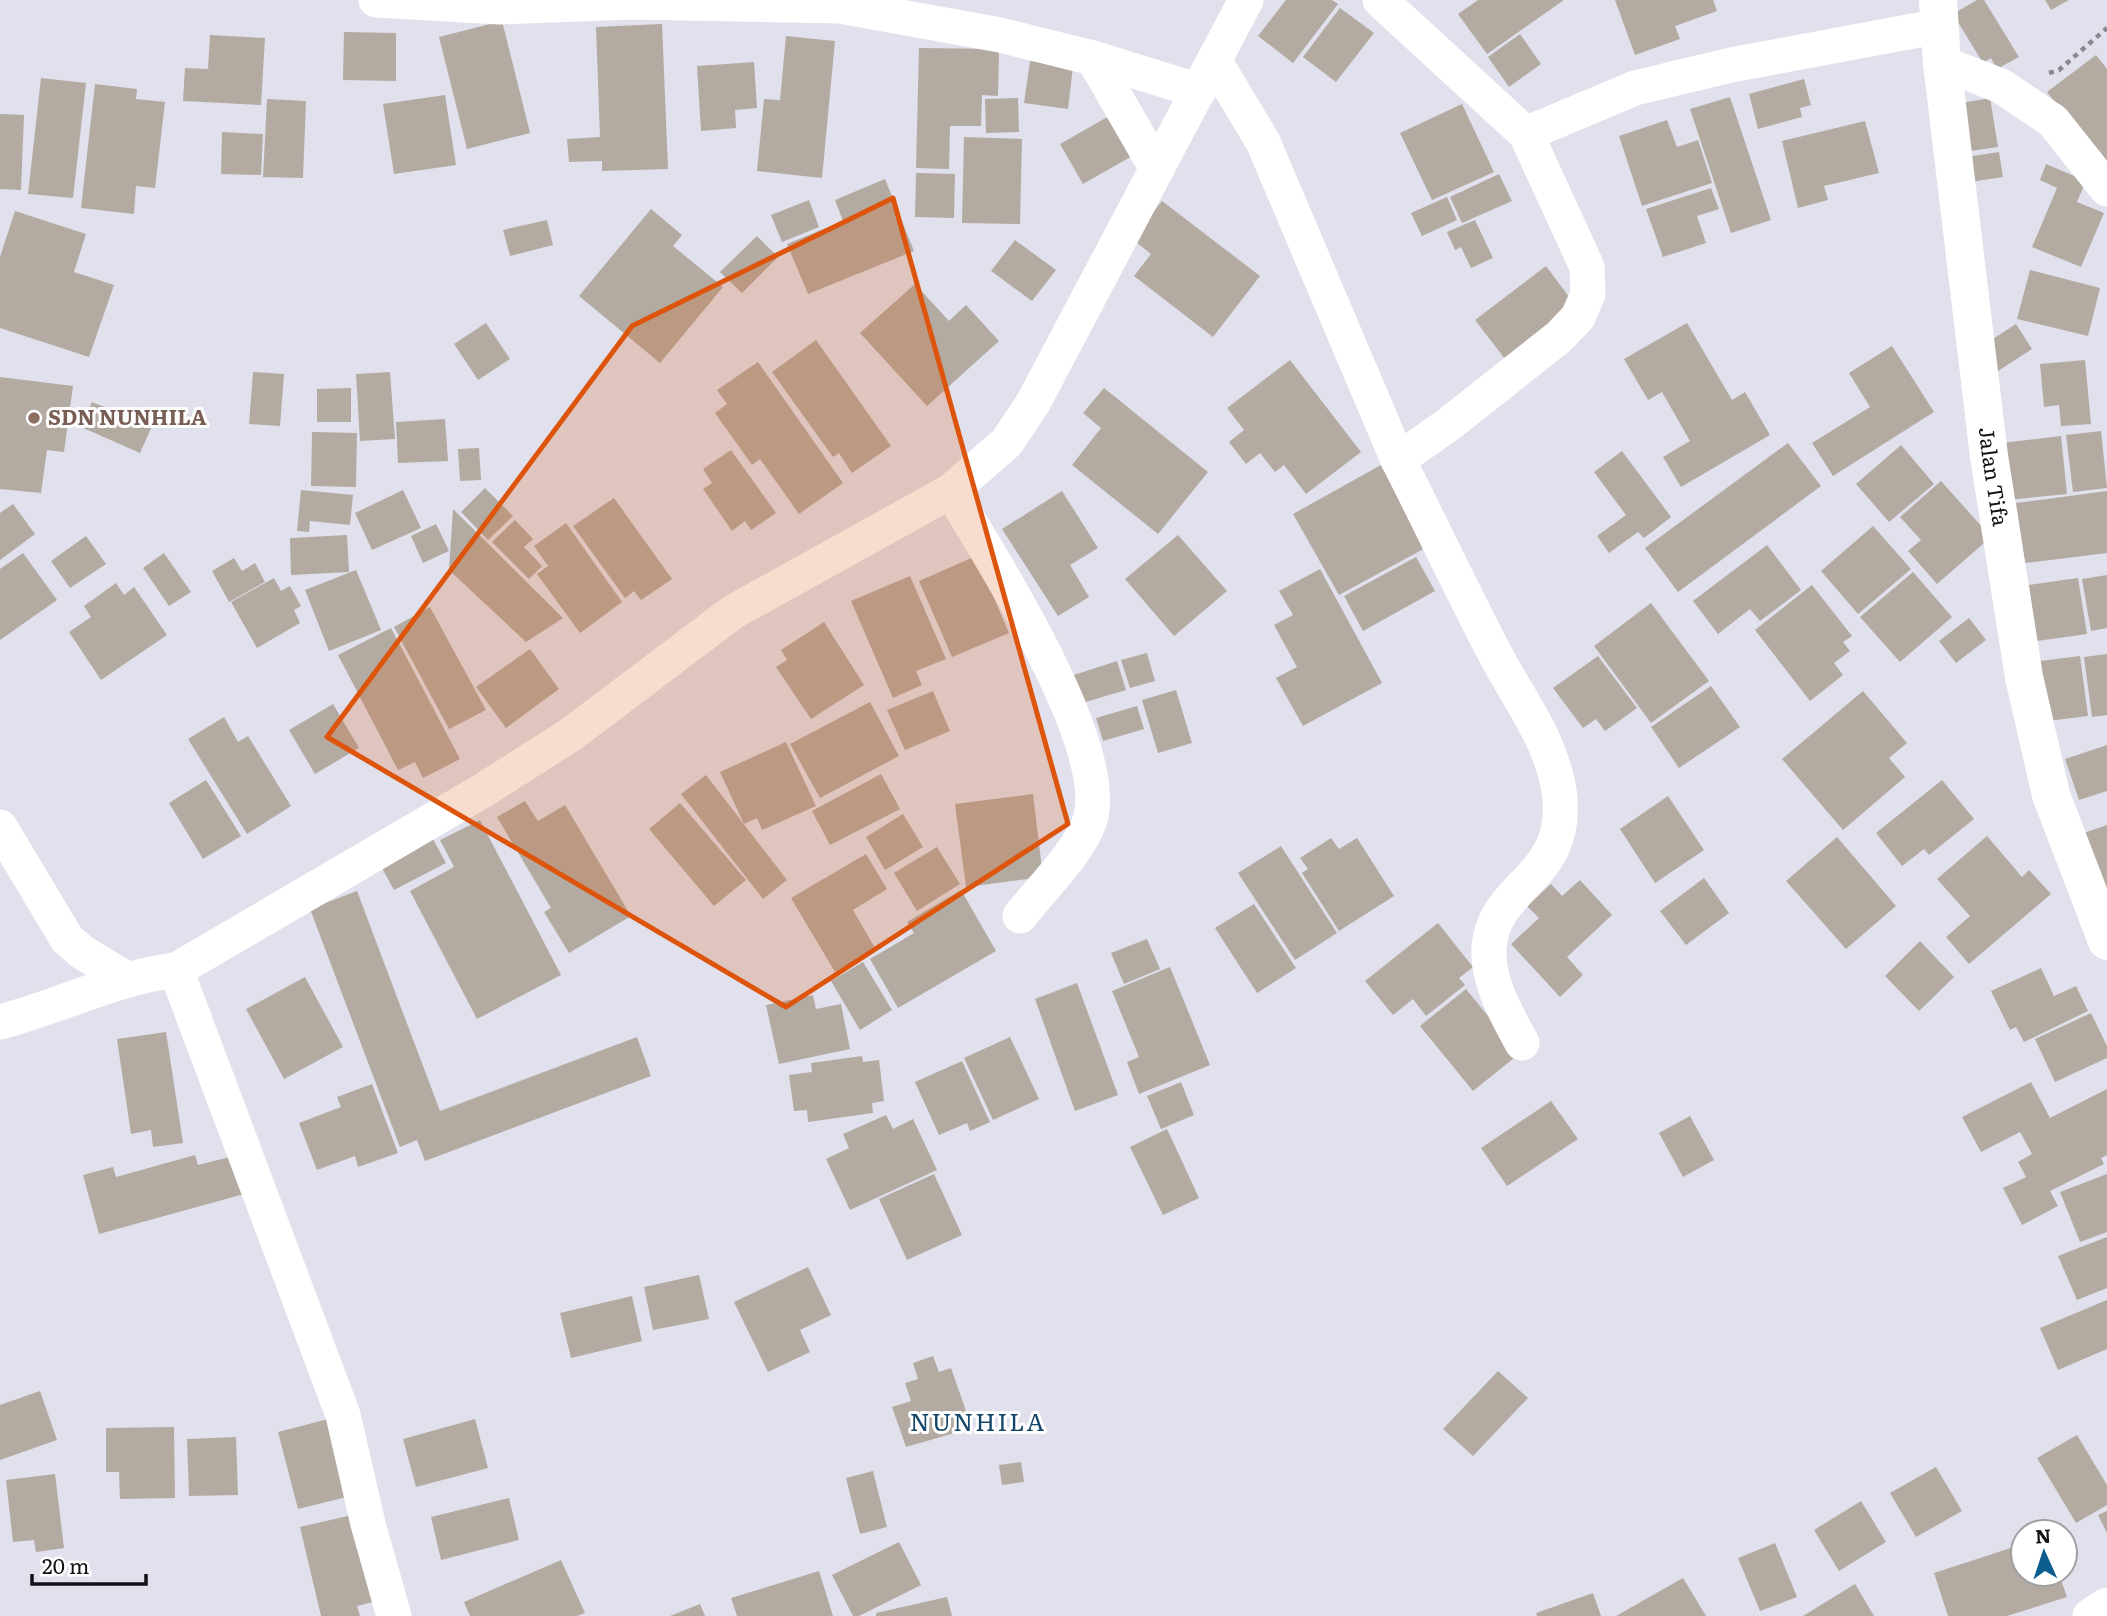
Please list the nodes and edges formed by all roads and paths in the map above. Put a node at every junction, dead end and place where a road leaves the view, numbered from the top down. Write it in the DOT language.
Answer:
graph roads {
  1 [pos="376,0"];
  2 [pos="1245,0"];
  3 [pos="1380,0"];
  4 [pos="840,3"];
  5 [pos="1939,13"];
  6 [pos="2107,28"];
  7 [pos="1093,58"];
  8 [pos="1214,60"];
  9 [pos="1942,63"];
  10 [pos="2001,86"];
  11 [pos="1199,91"];
  12 [pos="1526,134"];
  13 [pos="1157,169"];
  14 [pos="2107,189"];
  15 [pos="1398,460"];
  16 [pos="951,491"];
  17 [pos="0,827"];
  18 [pos="1020,916"];
  19 [pos="2103,920"];
  20 [pos="176,970"];
  21 [pos="128,980"];
  22 [pos="0,1022"];
  23 [pos="1522,1043"];
  24 [pos="2107,1605"];
  25 [pos="394,1616"];
  26 [pos="2091,1616"];
  1 -- 4 [label="street"];
  2 -- 8 [label="street"];
  3 -- 12 [label="street"];
  4 -- 7 [label="street"];
  5 -- 9 [label="street, Jalan Tifa"];
  5 -- 12 [label="street"];
  6 -- 10 [label="path"];
  7 -- 11 [label="street"];
  7 -- 13 [label="street"];
  8 -- 11 [label="street"];
  8 -- 15 [label="street"];
  9 -- 10 [label="street"];
  9 -- 19 [label="street, Jalan Tifa"];
  10 -- 14 [label="street"];
  11 -- 13 [label="street"];
  12 -- 15 [label="street"];
  13 -- 16 [label="street"];
  15 -- 23 [label="street"];
  16 -- 18 [label="street"];
  16 -- 20 [label="street"];
  17 -- 21 [label="street"];
  20 -- 21 [label="street"];
  20 -- 25 [label="street"];
  21 -- 22 [label="street"];
  24 -- 26 [label="street"];
}
